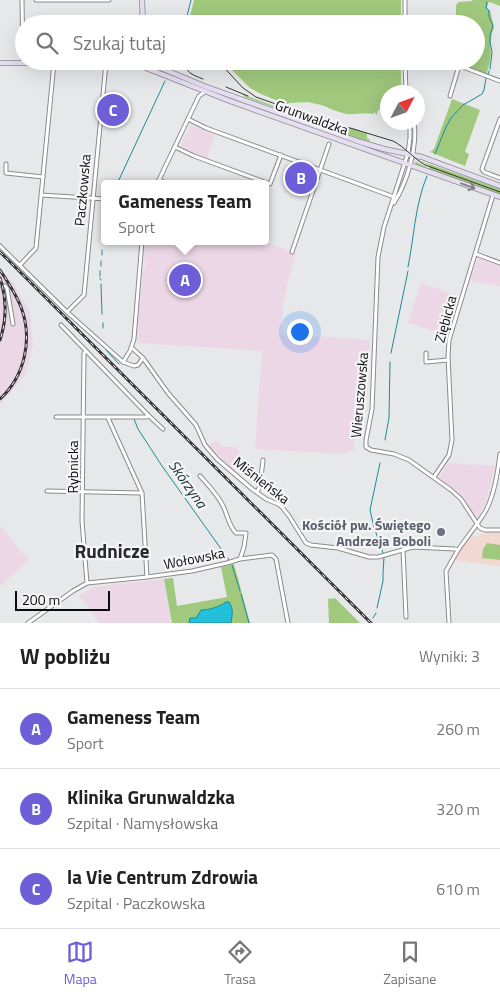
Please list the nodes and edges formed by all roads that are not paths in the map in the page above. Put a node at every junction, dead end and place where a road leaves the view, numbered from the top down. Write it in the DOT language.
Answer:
graph roads {
  1 [pos="22,0"];
  2 [pos="36,0"];
  3 [pos="69,0"];
  4 [pos="109,0"];
  5 [pos="142,0"];
  6 [pos="405,0"];
  7 [pos="22,15"];
  8 [pos="143,15"];
  9 [pos="405,15"];
  10 [pos="0,63"];
  11 [pos="15,63"];
  12 [pos="53,70"];
  13 [pos="104,70"];
  14 [pos="158,70"];
  15 [pos="162,70"];
  16 [pos="406,70"];
  17 [pos="458,70"];
  18 [pos="470,70"];
  19 [pos="500,81"];
  20 [pos="406,85"];
  21 [pos="196,88"];
  22 [pos="206,91"];
  23 [pos="199,96"];
  24 [pos="450,96"];
  25 [pos="188,119"];
  26 [pos="500,119"];
  27 [pos="410,130"];
  28 [pos="414,130"];
  29 [pos="329,144"];
  30 [pos="175,148"];
  31 [pos="410,154"];
  32 [pos="281,155"];
  33 [pos="6,164"];
  34 [pos="407,164"];
  35 [pos="320,170"];
  36 [pos="43,177"];
  37 [pos="500,178"];
  38 [pos="159,180"];
  39 [pos="259,180"];
  40 [pos="269,184"];
  41 [pos="500,186"];
  42 [pos="41,195"];
  43 [pos="493,195"];
  44 [pos="394,197"];
  45 [pos="500,197"];
  46 [pos="93,198"];
  47 [pos="101,199"];
  48 [pos="392,206"];
  49 [pos="142,245"];
  50 [pos="0,246"];
  51 [pos="292,252"];
  52 [pos="476,254"];
  53 [pos="500,263"];
  54 [pos="20,265"];
  55 [pos="0,285"];
  56 [pos="67,312"];
  57 [pos="13,324"];
  58 [pos="61,325"];
  59 [pos="132,348"];
  60 [pos="86,351"];
  61 [pos="426,353"];
  62 [pos="143,358"];
  63 [pos="448,360"];
  64 [pos="123,362"];
  65 [pos="149,416"];
  66 [pos="56,417"];
  67 [pos="83,417"];
  68 [pos="108,418"];
  69 [pos="163,429"];
  70 [pos="500,454"];
  71 [pos="263,460"];
  72 [pos="200,476"];
  73 [pos="433,478"];
  74 [pos="47,492"];
  75 [pos="83,492"];
  76 [pos="257,492"];
  77 [pos="142,493"];
  78 [pos="477,524"];
  79 [pos="500,530"];
  80 [pos="403,550"];
  81 [pos="458,550"];
  82 [pos="240,559"];
  83 [pos="148,577"];
  84 [pos="87,584"];
  85 [pos="406,617"];
  86 [pos="28,623"];
  87 [pos="288,623"];
  88 [pos="449,623"];
  1 -- 7 [label="street"];
  2 -- 3 [label="street"];
  3 -- 4 [label="street"];
  5 -- 8 [label="street"];
  6 -- 9 [label="street"];
  10 -- 11 [label="street, Grunwaldzka"];
  12 -- 36 [label="street"];
  13 -- 46 [label="street, Paczkowska"];
  14 -- 21 [label="street, Grunwaldzka"];
  15 -- 31 [label="street, Grunwaldzka"];
  16 -- 20 [label="street"];
  17 -- 24 [label="street"];
  18 -- 19 [label="street"];
  21 -- 22 [label="street, Grunwaldzka"];
  21 -- 23 [label="street"];
  22 -- 23 [label="street"];
  22 -- 34 [label="street, Grunwaldzka"];
  23 -- 25 [label="street"];
  25 -- 30 [label="street"];
  25 -- 32 [label="street"];
  26 -- 37 [label="street"];
  27 -- 31 [label="street"];
  28 -- 31 [label="street"];
  29 -- 35 [label="street"];
  30 -- 38 [label="street"];
  30 -- 39 [label="street"];
  31 -- 34 [label="street"];
  31 -- 41 [label="street, Grunwaldzka"];
  32 -- 35 [label="street"];
  32 -- 40 [label="street"];
  33 -- 36 [label="street"];
  34 -- 43 [label="street, Grunwaldzka, one-way"];
  34 -- 44 [label="street, Wieruszowska"];
  34 -- 48 [label="street, Wieruszowska"];
  35 -- 44 [label="street"];
  35 -- 51 [label="street"];
  36 -- 42 [label="street"];
  42 -- 46 [label="street"];
  42 -- 54 [label="street"];
  43 -- 45 [label="street, Grunwaldzka"];
  43 -- 52 [label="street, Ziębicka"];
  44 -- 48 [label="street, Wieruszowska"];
  46 -- 47 [label="street"];
  46 -- 56 [label="street, Paczkowska"];
  48 -- 73 [label="street, Wieruszowska"];
  49 -- 59 [label="street"];
  50 -- 54 [label="street"];
  52 -- 53 [label="street"];
  52 -- 63 [label="street, Ziębicka"];
  54 -- 56 [label="street"];
  55 -- 57 [label="street"];
  56 -- 64 [label="street"];
  58 -- 60 [label="street"];
  59 -- 62 [label="street, Miśnieńska"];
  59 -- 64 [label="street"];
  60 -- 65 [label="street"];
  60 -- 67 [label="street, Rybnicka"];
  61 -- 63 [label="street"];
  62 -- 64 [label="street"];
  62 -- 76 [label="street, Miśnieńska"];
  63 -- 73 [label="street, Ziębicka"];
  65 -- 68 [label="street"];
  65 -- 69 [label="street"];
  66 -- 67 [label="street"];
  67 -- 68 [label="street"];
  67 -- 75 [label="street, Rybnicka"];
  68 -- 77 [label="street"];
  70 -- 78 [label="street"];
  71 -- 76 [label="street"];
  72 -- 82 [label="street, Wołowska"];
  73 -- 78 [label="street, Wieruszowska"];
  74 -- 75 [label="street"];
  75 -- 77 [label="street"];
  75 -- 84 [label="street, Rybnicka"];
  76 -- 80 [label="street, Miśnieńska"];
  77 -- 83 [label="street"];
  78 -- 79 [label="street"];
  78 -- 81 [label="street"];
  80 -- 81 [label="street, Miśnieńska"];
  80 -- 85 [label="street"];
  81 -- 88 [label="street"];
  82 -- 83 [label="street, Wołowska"];
  82 -- 87 [label="street"];
  83 -- 84 [label="street, Wołowska"];
  84 -- 86 [label="street, Wołowska"];
}
